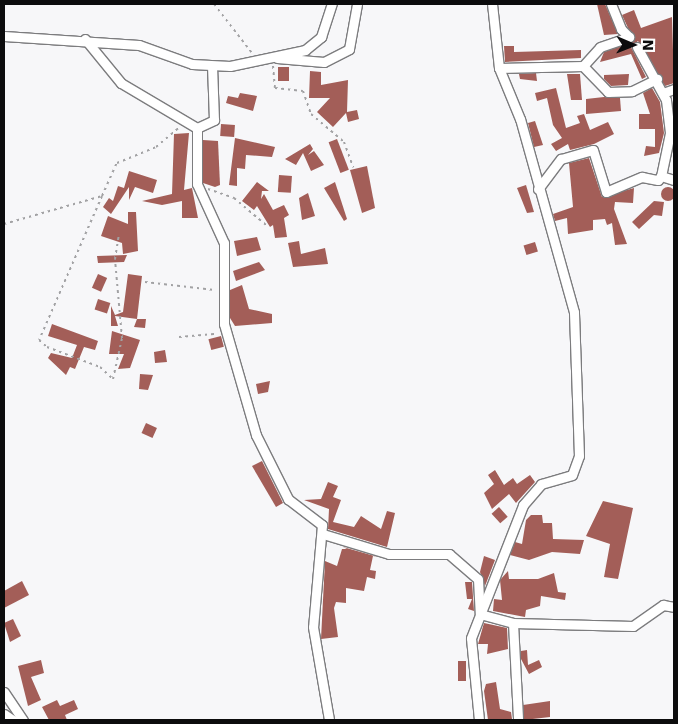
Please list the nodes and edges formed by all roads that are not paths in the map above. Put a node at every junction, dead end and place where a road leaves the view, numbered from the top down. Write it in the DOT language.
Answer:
graph roads {
  1 [pos="332,4"];
  2 [pos="357,4"];
  3 [pos="492,4"];
  4 [pos="611,4"];
  5 [pos="4,36"];
  6 [pos="85,39"];
  7 [pos="637,46"];
  8 [pos="274,58"];
  9 [pos="212,66"];
  10 [pos="582,66"];
  11 [pos="500,68"];
  12 [pos="657,79"];
  13 [pos="674,89"];
  14 [pos="663,92"];
  15 [pos="197,128"];
  16 [pos="661,176"];
  17 [pos="674,180"];
  18 [pos="538,189"];
  19 [pos="323,534"];
  20 [pos="674,606"];
  21 [pos="480,614"];
  22 [pos="513,624"];
  23 [pos="4,692"];
  24 [pos="4,714"];
  25 [pos="13,720"];
  26 [pos="23,720"];
  27 [pos="329,720"];
  28 [pos="479,720"];
  29 [pos="518,720"];
  1 -- 8 [label="street"];
  2 -- 8 [label="street"];
  3 -- 11 [label="street"];
  4 -- 10 [label="street"];
  5 -- 6 [label="street"];
  6 -- 9 [label="street"];
  6 -- 15 [label="street"];
  7 -- 12 [label="street"];
  8 -- 9 [label="street"];
  9 -- 15 [label="street"];
  10 -- 11 [label="street"];
  10 -- 12 [label="street"];
  11 -- 18 [label="street"];
  12 -- 14 [label="street"];
  13 -- 14 [label="street"];
  14 -- 16 [label="street"];
  15 -- 19 [label="street"];
  16 -- 17 [label="street"];
  16 -- 18 [label="street"];
  18 -- 21 [label="street"];
  19 -- 21 [label="street"];
  19 -- 27 [label="street"];
  20 -- 22 [label="street"];
  21 -- 22 [label="street"];
  21 -- 28 [label="street"];
  22 -- 29 [label="street"];
  23 -- 26 [label="street"];
  24 -- 25 [label="street"];
}
